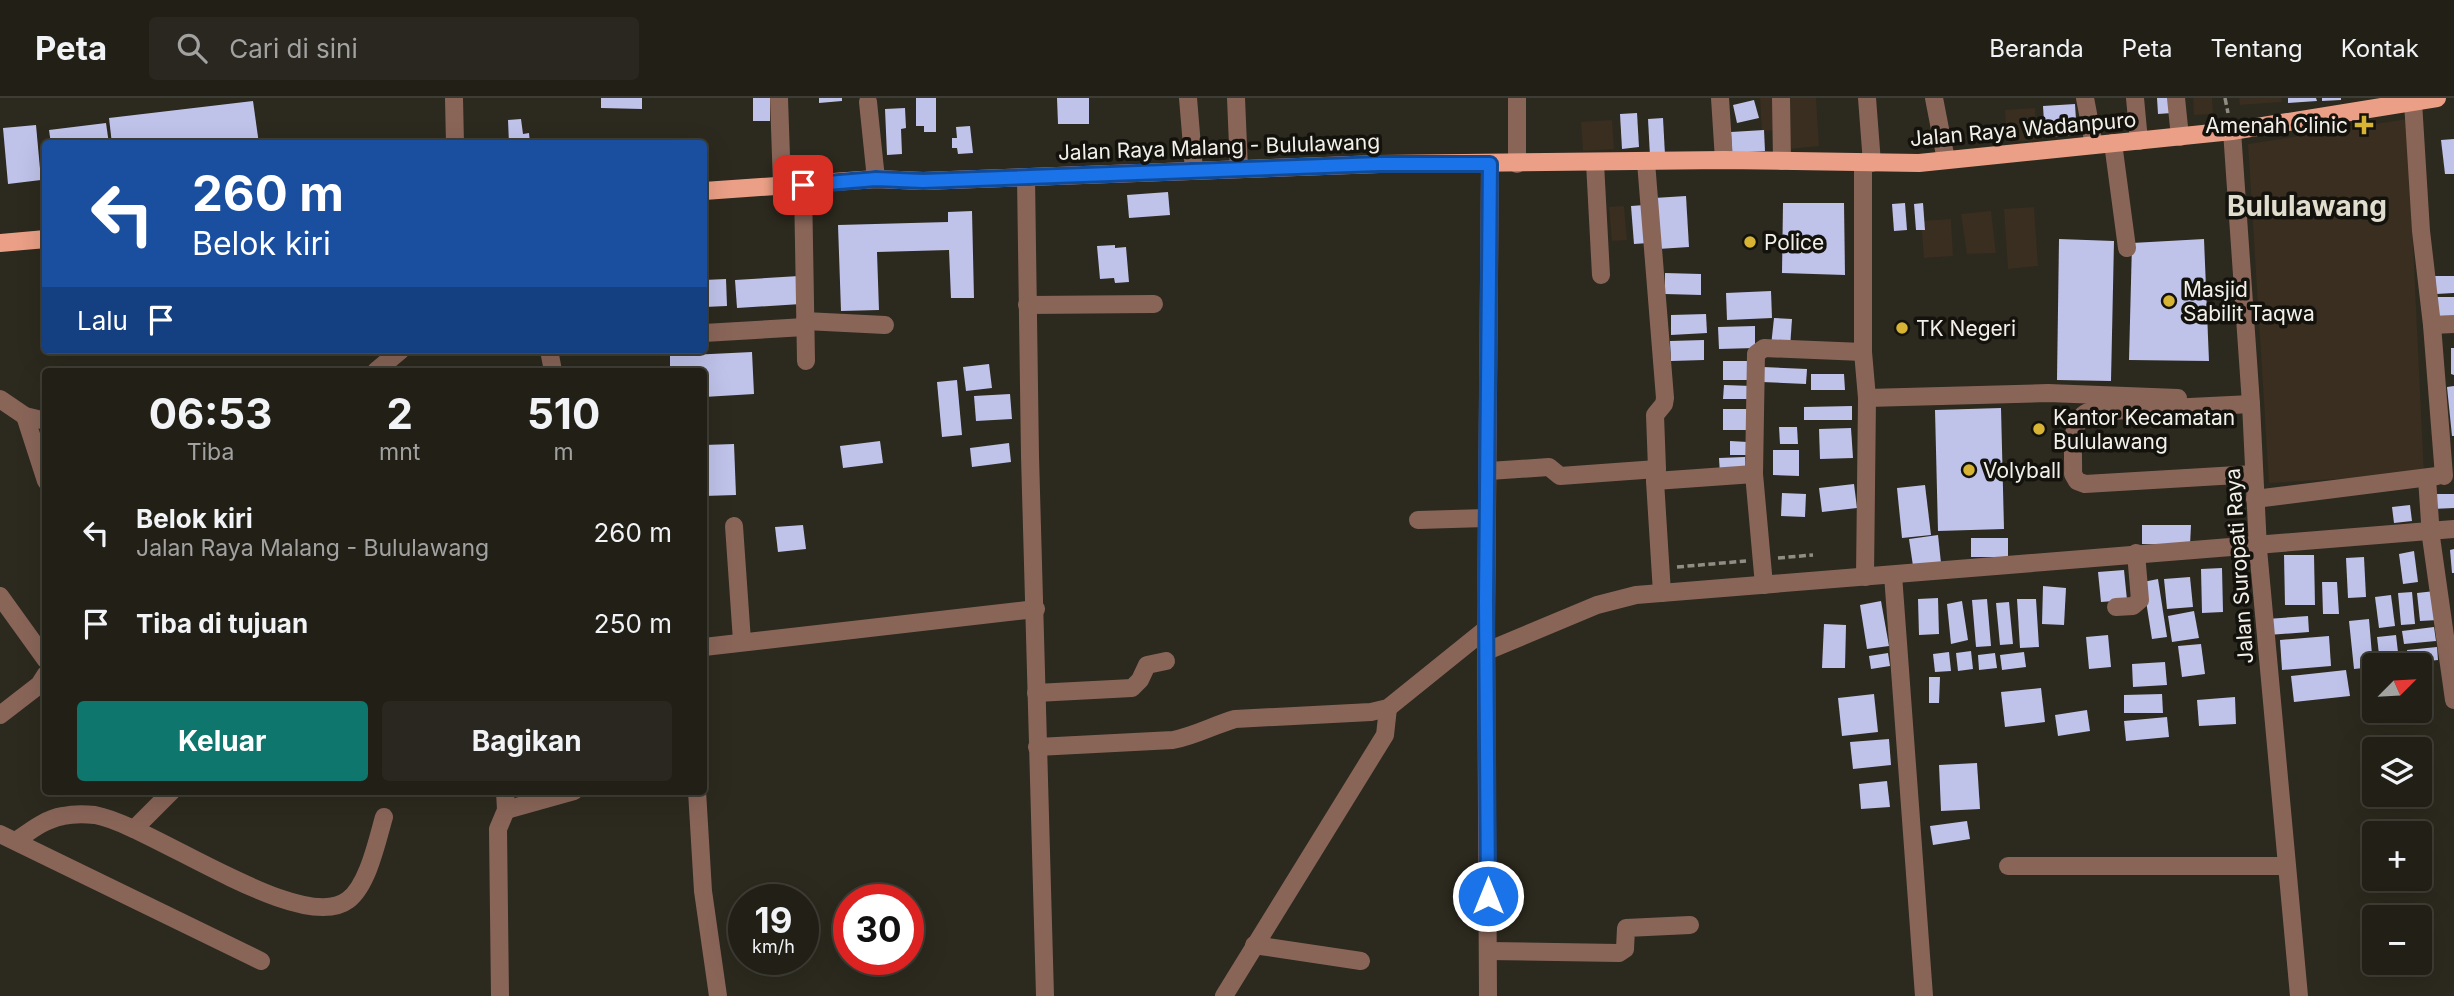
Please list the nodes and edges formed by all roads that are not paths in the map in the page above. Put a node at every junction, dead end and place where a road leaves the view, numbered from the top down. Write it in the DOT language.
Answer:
graph roads {
  1 [pos="454,98"];
  2 [pos="779,98"];
  3 [pos="1188,98"];
  4 [pos="1236,98"];
  5 [pos="1517,98"];
  6 [pos="1720,98"];
  7 [pos="1781,98"];
  8 [pos="1867,98"];
  9 [pos="1934,98"];
  10 [pos="2085,98"];
  11 [pos="2135,98"];
  12 [pos="2176,98"];
  13 [pos="2437,98"];
  14 [pos="868,102"];
  15 [pos="2413,102"];
  16 [pos="2232,131"];
  17 [pos="2180,137"];
  18 [pos="456,140"];
  19 [pos="2139,141"];
  20 [pos="2113,143"];
  21 [pos="2094,145"];
  22 [pos="1724,160"];
  23 [pos="1946,160"];
  24 [pos="1782,161"];
  25 [pos="1646,162"];
  26 [pos="1595,163"];
  27 [pos="1867,163"];
  28 [pos="1490,164"];
  29 [pos="1517,164"];
  30 [pos="1239,169"];
  31 [pos="1194,170"];
  32 [pos="1026,177"];
  33 [pos="876,179"];
  34 [pos="803,185"];
  35 [pos="782,186"];
  36 [pos="707,191"];
  37 [pos="42,239"];
  38 [pos="0,243"];
  39 [pos="2127,248"];
  40 [pos="1601,275"];
  41 [pos="1154,304"];
  42 [pos="1027,305"];
  43 [pos="805,324"];
  44 [pos="885,324"];
  45 [pos="2454,324"];
  46 [pos="2432,325"];
  47 [pos="707,333"];
  48 [pos="1863,352"];
  49 [pos="396,354"];
  50 [pos="806,361"];
  51 [pos="380,368"];
  52 [pos="1867,398"];
  53 [pos="0,399"];
  54 [pos="2251,402"];
  55 [pos="25,416"];
  56 [pos="42,420"];
  57 [pos="42,469"];
  58 [pos="1489,471"];
  59 [pos="1754,474"];
  60 [pos="2254,474"];
  61 [pos="1656,475"];
  62 [pos="2442,476"];
  63 [pos="2255,499"];
  64 [pos="1486,518"];
  65 [pos="1418,520"];
  66 [pos="734,526"];
  67 [pos="2454,529"];
  68 [pos="2430,531"];
  69 [pos="2258,544"];
  70 [pos="2136,553"];
  71 [pos="1893,575"];
  72 [pos="1866,577"];
  73 [pos="1764,585"];
  74 [pos="1662,593"];
  75 [pos="0,596"];
  76 [pos="2116,607"];
  77 [pos="1036,610"];
  78 [pos="1486,629"];
  79 [pos="742,641"];
  80 [pos="707,647"];
  81 [pos="1487,651"];
  82 [pos="42,654"];
  83 [pos="1166,661"];
  84 [pos="42,680"];
  85 [pos="1036,693"];
  86 [pos="2454,700"];
  87 [pos="1388,708"];
  88 [pos="0,715"];
  89 [pos="1037,747"];
  90 [pos="168,795"];
  91 [pos="505,795"];
  92 [pos="560,795"];
  93 [pos="696,795"];
  94 [pos="506,810"];
  95 [pos="384,817"];
  96 [pos="134,830"];
  97 [pos="8,838"];
  98 [pos="2008,866"];
  99 [pos="2286,866"];
  100 [pos="1690,925"];
  101 [pos="1254,946"];
  102 [pos="1488,951"];
  103 [pos="261,961"];
  104 [pos="1361,961"];
  105 [pos="500,996"];
  106 [pos="718,996"];
  107 [pos="1045,996"];
  108 [pos="1224,996"];
  109 [pos="1488,996"];
  110 [pos="1924,996"];
  111 [pos="2299,996"];
  1 -- 18 [label="street"];
  2 -- 35 [label="street"];
  3 -- 31 [label="street"];
  4 -- 30 [label="street"];
  5 -- 29 [label="street"];
  6 -- 22 [label="street"];
  7 -- 24 [label="street"];
  8 -- 27 [label="street"];
  9 -- 23 [label="street"];
  10 -- 21 [label="street"];
  11 -- 19 [label="street"];
  12 -- 17 [label="street"];
  13 -- 15 [label="main road, Jalan Raya Wadanpuro"];
  14 -- 33 [label="street"];
  15 -- 16 [label="main road, Jalan Raya Wadanpuro"];
  15 -- 46 [label="street"];
  16 -- 17 [label="main road, Jalan Raya Wadanpuro"];
  16 -- 54 [label="street, Jalan Suropati Raya"];
  17 -- 19 [label="main road, Jalan Raya Wadanpuro"];
  19 -- 20 [label="main road, Jalan Raya Wadanpuro"];
  20 -- 21 [label="main road, Jalan Raya Wadanpuro"];
  20 -- 39 [label="street"];
  21 -- 23 [label="main road, Jalan Raya Wadanpuro"];
  22 -- 24 [label="main road, Jalan Raya Malang - Bululawang"];
  22 -- 25 [label="main road, Jalan Raya Malang - Bululawang"];
  23 -- 27 [label="main road, Jalan Raya Wadanpuro"];
  24 -- 27 [label="main road, Jalan Raya Malang - Bululawang"];
  25 -- 26 [label="main road, Jalan Raya Malang - Bululawang"];
  25 -- 61 [label="street"];
  26 -- 29 [label="main road, Jalan Raya Malang - Bululawang"];
  26 -- 40 [label="street"];
  27 -- 48 [label="street"];
  28 -- 29 [label="main road, Jalan Raya Malang - Bululawang"];
  28 -- 30 [label="main road, Jalan Raya Malang - Bululawang"];
  28 -- 58 [label="street"];
  30 -- 31 [label="main road, Jalan Raya Malang - Bululawang"];
  31 -- 32 [label="main road, Jalan Raya Malang - Bululawang"];
  32 -- 33 [label="main road, Jalan Raya Malang - Bululawang"];
  32 -- 42 [label="street"];
  33 -- 34 [label="main road, Jalan Raya Malang - Bululawang"];
  34 -- 35 [label="main road, Jalan Raya Malang - Bululawang"];
  34 -- 43 [label="street"];
  35 -- 36 [label="main road, Jalan Raya Malang - Bululawang"];
  37 -- 38 [label="main road"];
  41 -- 42 [label="street"];
  42 -- 77 [label="street"];
  43 -- 44 [label="street"];
  43 -- 47 [label="street"];
  43 -- 50 [label="street"];
  45 -- 46 [label="street"];
  46 -- 62 [label="street"];
  48 -- 52 [label="street"];
  48 -- 59 [label="street"];
  49 -- 51 [label="street"];
  52 -- 54 [label="street"];
  52 -- 72 [label="street"];
  53 -- 55 [label="street"];
  54 -- 60 [label="street, Jalan Suropati Raya"];
  54 -- 60 [label="street"];
  55 -- 56 [label="street"];
  55 -- 57 [label="street"];
  58 -- 61 [label="street"];
  58 -- 64 [label="street"];
  59 -- 61 [label="street"];
  59 -- 73 [label="street"];
  60 -- 63 [label="street, Jalan Suropati Raya"];
  61 -- 74 [label="street"];
  62 -- 63 [label="street"];
  62 -- 68 [label="street"];
  63 -- 69 [label="street, Jalan Suropati Raya"];
  64 -- 65 [label="street"];
  64 -- 78 [label="street"];
  66 -- 79 [label="street"];
  67 -- 68 [label="street"];
  68 -- 69 [label="street"];
  68 -- 86 [label="street"];
  69 -- 70 [label="street"];
  69 -- 99 [label="street, Jalan Suropati Raya"];
  70 -- 71 [label="street"];
  70 -- 76 [label="street"];
  71 -- 72 [label="street"];
  71 -- 110 [label="street"];
  72 -- 73 [label="street"];
  73 -- 74 [label="street"];
  74 -- 81 [label="street"];
  75 -- 82 [label="street"];
  77 -- 79 [label="street"];
  77 -- 85 [label="street"];
  78 -- 81 [label="street"];
  78 -- 87 [label="street"];
  79 -- 80 [label="street"];
  81 -- 102 [label="street"];
  83 -- 85 [label="street"];
  84 -- 88 [label="street"];
  85 -- 89 [label="street"];
  87 -- 89 [label="street"];
  87 -- 101 [label="street"];
  89 -- 107 [label="street"];
  90 -- 96 [label="street"];
  91 -- 94 [label="street"];
  92 -- 94 [label="street"];
  93 -- 106 [label="street"];
  94 -- 105 [label="street"];
  95 -- 96 [label="street"];
  96 -- 97 [label="street"];
  97 -- 103 [label="street"];
  98 -- 99 [label="street"];
  99 -- 111 [label="street, Jalan Suropati Raya"];
  100 -- 102 [label="street"];
  101 -- 104 [label="street"];
  101 -- 108 [label="street"];
  102 -- 109 [label="street"];
}
